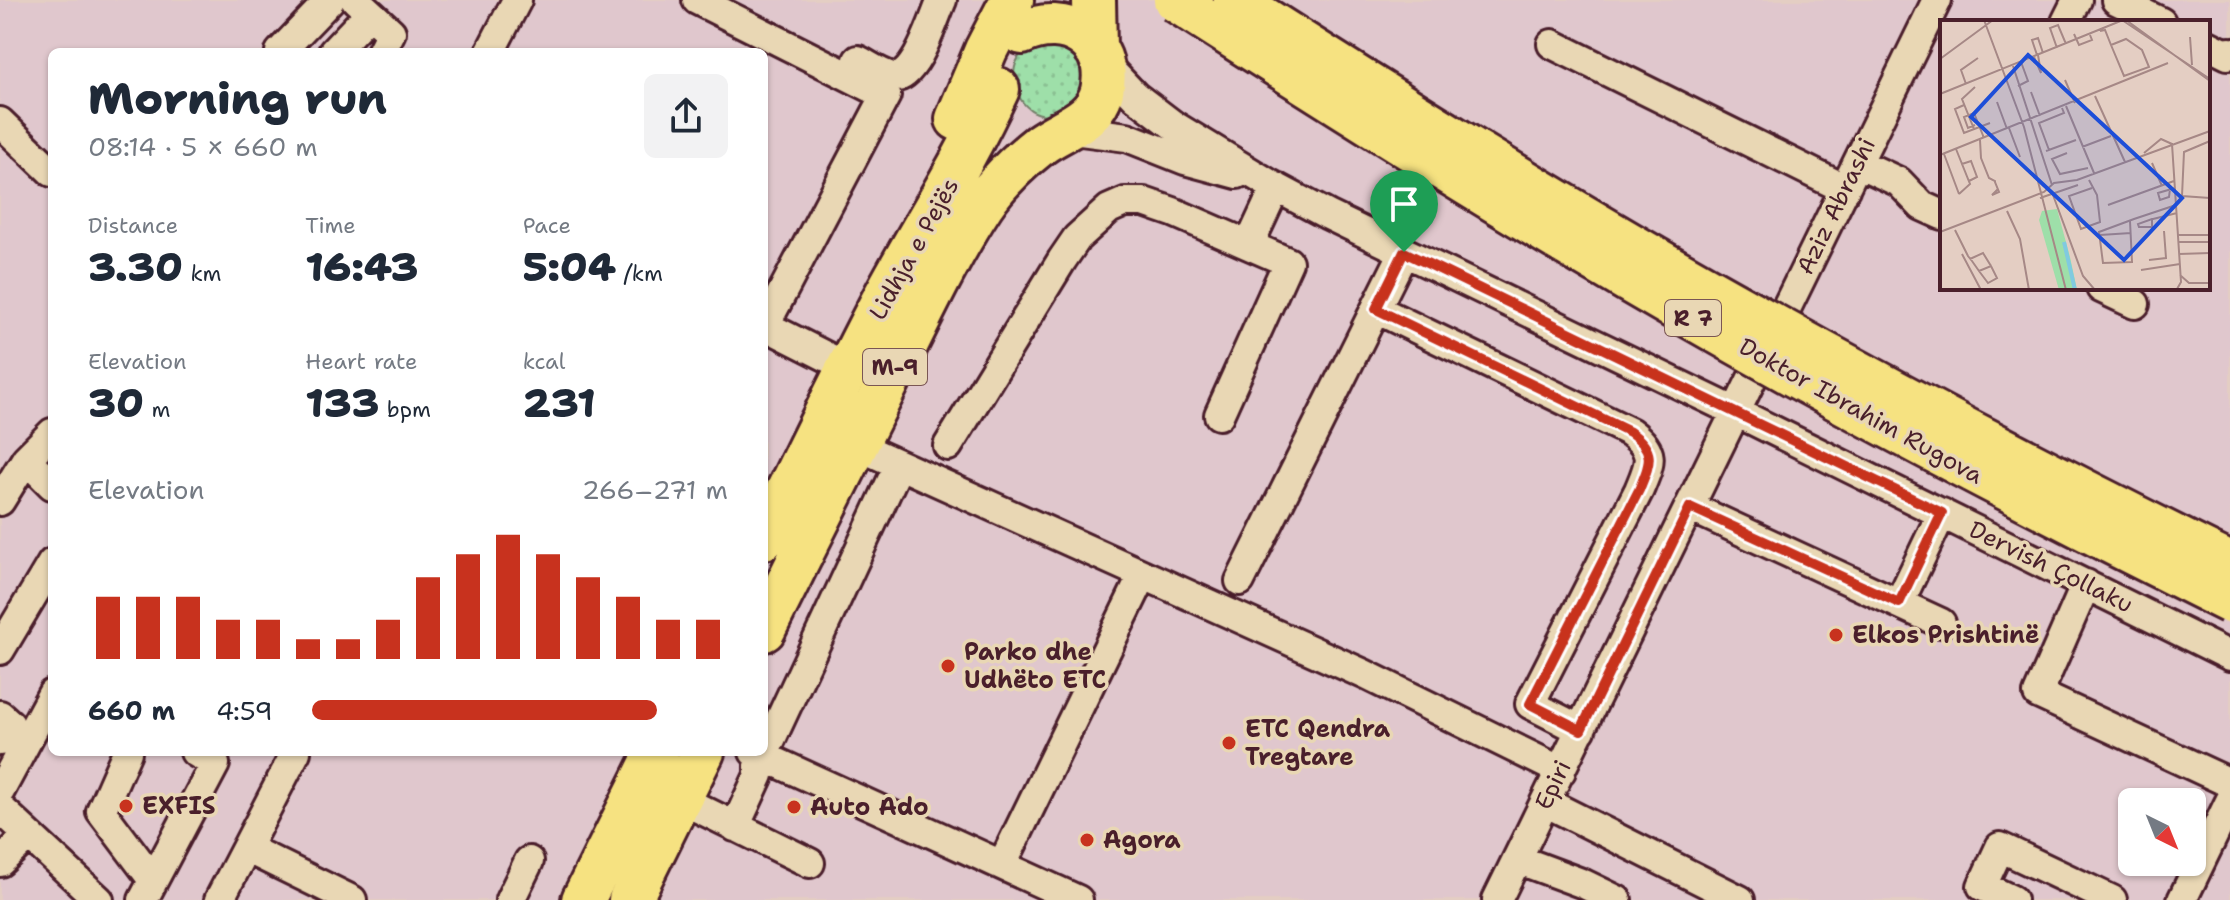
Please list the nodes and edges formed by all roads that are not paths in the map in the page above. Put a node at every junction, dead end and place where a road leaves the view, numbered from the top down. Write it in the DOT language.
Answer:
graph roads {
  1 [pos="330,0"];
  2 [pos="517,0"];
  3 [pos="697,0"];
  4 [pos="741,0"];
  5 [pos="942,0"];
  6 [pos="1094,0"];
  7 [pos="1175,0"];
  8 [pos="1235,0"];
  9 [pos="1937,0"];
  10 [pos="2077,0"];
  11 [pos="2116,0"];
  12 [pos="1026,11"];
  13 [pos="2067,20"];
  14 [pos="2157,20"];
  15 [pos="374,24"];
  16 [pos="1552,44"];
  17 [pos="2210,46"];
  18 [pos="284,48"];
  19 [pos="339,48"];
  20 [pos="492,48"];
  21 [pos="2230,52"];
  22 [pos="1098,53"];
  23 [pos="998,89"];
  24 [pos="0,122"];
  25 [pos="1063,129"];
  26 [pos="1858,163"];
  27 [pos="48,168"];
  28 [pos="1272,185"];
  29 [pos="1845,189"];
  30 [pos="1940,214"];
  31 [pos="1249,245"];
  32 [pos="1404,252"];
  33 [pos="2105,290"];
  34 [pos="885,296"];
  35 [pos="2135,304"];
  36 [pos="1376,309"];
  37 [pos="768,320"];
  38 [pos="768,328"];
  39 [pos="849,368"];
  40 [pos="1736,412"];
  41 [pos="1219,415"];
  42 [pos="48,437"];
  43 [pos="856,445"];
  44 [pos="948,446"];
  45 [pos="26,459"];
  46 [pos="899,465"];
  47 [pos="48,481"];
  48 [pos="0,501"];
  49 [pos="1690,507"];
  50 [pos="1942,513"];
  51 [pos="768,530"];
  52 [pos="2230,564"];
  53 [pos="48,570"];
  54 [pos="1143,575"];
  55 [pos="1240,581"];
  56 [pos="2086,584"];
  57 [pos="2230,602"];
  58 [pos="1899,603"];
  59 [pos="768,622"];
  60 [pos="1941,623"];
  61 [pos="0,650"];
  62 [pos="2230,656"];
  63 [pos="48,701"];
  64 [pos="0,715"];
  65 [pos="1581,730"];
  66 [pos="768,736"];
  67 [pos="0,741"];
  68 [pos="768,748"];
  69 [pos="125,756"];
  70 [pos="202,756"];
  71 [pos="294,756"];
  72 [pos="655,756"];
  73 [pos="761,756"];
  74 [pos="702,767"];
  75 [pos="1561,771"];
  76 [pos="2230,783"];
  77 [pos="0,791"];
  78 [pos="2230,801"];
  79 [pos="1545,802"];
  80 [pos="0,808"];
  81 [pos="735,827"];
  82 [pos="29,835"];
  83 [pos="246,848"];
  84 [pos="1517,859"];
  85 [pos="529,861"];
  86 [pos="0,862"];
  87 [pos="810,863"];
  88 [pos="1002,865"];
  89 [pos="148,890"];
  90 [pos="99,900"];
  91 [pos="219,900"];
  92 [pos="352,900"];
  93 [pos="510,900"];
  94 [pos="583,900"];
  95 [pos="630,900"];
  96 [pos="1078,900"];
  97 [pos="1497,900"];
  98 [pos="1617,900"];
  99 [pos="1740,900"];
  100 [pos="2012,900"];
  101 [pos="2112,900"];
  102 [pos="2182,900"];
  1 -- 18 [label="street"];
  2 -- 20 [label="street"];
  3 -- 37 [label="street"];
  4 -- 5 [label="street"];
  6 -- 22 [label="highway, Lidhja e Pejës"];
  7 -- 57 [label="highway, Doktor Ibrahim Rugova / R 7, bridge"];
  8 -- 52 [label="highway, Doktor Ibrahim Rugova / R 7, bridge"];
  9 -- 26 [label="street, Aziz Abrashi"];
  10 -- 13 [label="street"];
  11 -- 14 [label="street"];
  12 -- 22 [label="highway"];
  12 -- 23 [label="highway, Lidhja e Pejës"];
  12 -- 34 [label="highway"];
  15 -- 19 [label="street"];
  16 -- 29 [label="street"];
  17 -- 21 [label="street"];
  22 -- 25 [label="highway, Lidhja e Pejës"];
  22 -- 28 [label="street"];
  23 -- 25 [label="highway"];
  23 -- 34 [label="highway, Lidhja e Pejës / M-9"];
  24 -- 27 [label="street"];
  25 -- 28 [label="street"];
  25 -- 43 [label="highway, Lidhja e Pejës / M-9"];
  26 -- 29 [label="street, Aziz Abrashi"];
  26 -- 30 [label="street"];
  28 -- 31 [label="street"];
  28 -- 32 [label="street, Dervish Çollaku"];
  29 -- 40 [label="street, Aziz Abrashi"];
  31 -- 41 [label="street"];
  31 -- 44 [label="street"];
  32 -- 36 [label="street"];
  32 -- 40 [label="street, Dervish Çollaku"];
  33 -- 35 [label="street"];
  34 -- 39 [label="highway, Lidhja e Pejës / M-9"];
  36 -- 55 [label="street"];
  36 -- 65 [label="street"];
  38 -- 39 [label="street"];
  39 -- 51 [label="highway, Lidhja e Pejës / M-9"];
  40 -- 49 [label="street, Epiri"];
  40 -- 50 [label="street, Dervish Çollaku"];
  42 -- 45 [label="street"];
  43 -- 46 [label="street"];
  43 -- 59 [label="highway, Lidhja e Pejës / M-9"];
  45 -- 47 [label="street"];
  45 -- 48 [label="street"];
  46 -- 54 [label="street"];
  46 -- 66 [label="street"];
  49 -- 58 [label="street"];
  49 -- 65 [label="street, Epiri"];
  50 -- 56 [label="street, Dervish Çollaku"];
  50 -- 58 [label="street"];
  53 -- 61 [label="street"];
  54 -- 75 [label="street"];
  54 -- 88 [label="street"];
  56 -- 62 [label="street, Dervish Çollaku"];
  56 -- 76 [label="street"];
  58 -- 60 [label="street"];
  63 -- 77 [label="street"];
  64 -- 67 [label="street"];
  65 -- 75 [label="street, Epiri"];
  68 -- 88 [label="street"];
  69 -- 89 [label="street"];
  70 -- 89 [label="street"];
  71 -- 83 [label="street"];
  72 -- 94 [label="highway"];
  73 -- 81 [label="street"];
  74 -- 81 [label="street"];
  74 -- 95 [label="highway"];
  75 -- 79 [label="street, Epiri"];
  78 -- 102 [label="street"];
  79 -- 84 [label="street, Epiri"];
  79 -- 99 [label="street"];
  80 -- 82 [label="street"];
  81 -- 87 [label="street"];
  82 -- 86 [label="street"];
  82 -- 90 [label="street"];
  83 -- 91 [label="street"];
  83 -- 92 [label="street"];
  84 -- 97 [label="street, Epiri"];
  84 -- 98 [label="street"];
  85 -- 93 [label="street"];
  88 -- 96 [label="street"];
  100 -- 101 [label="street"];
}
